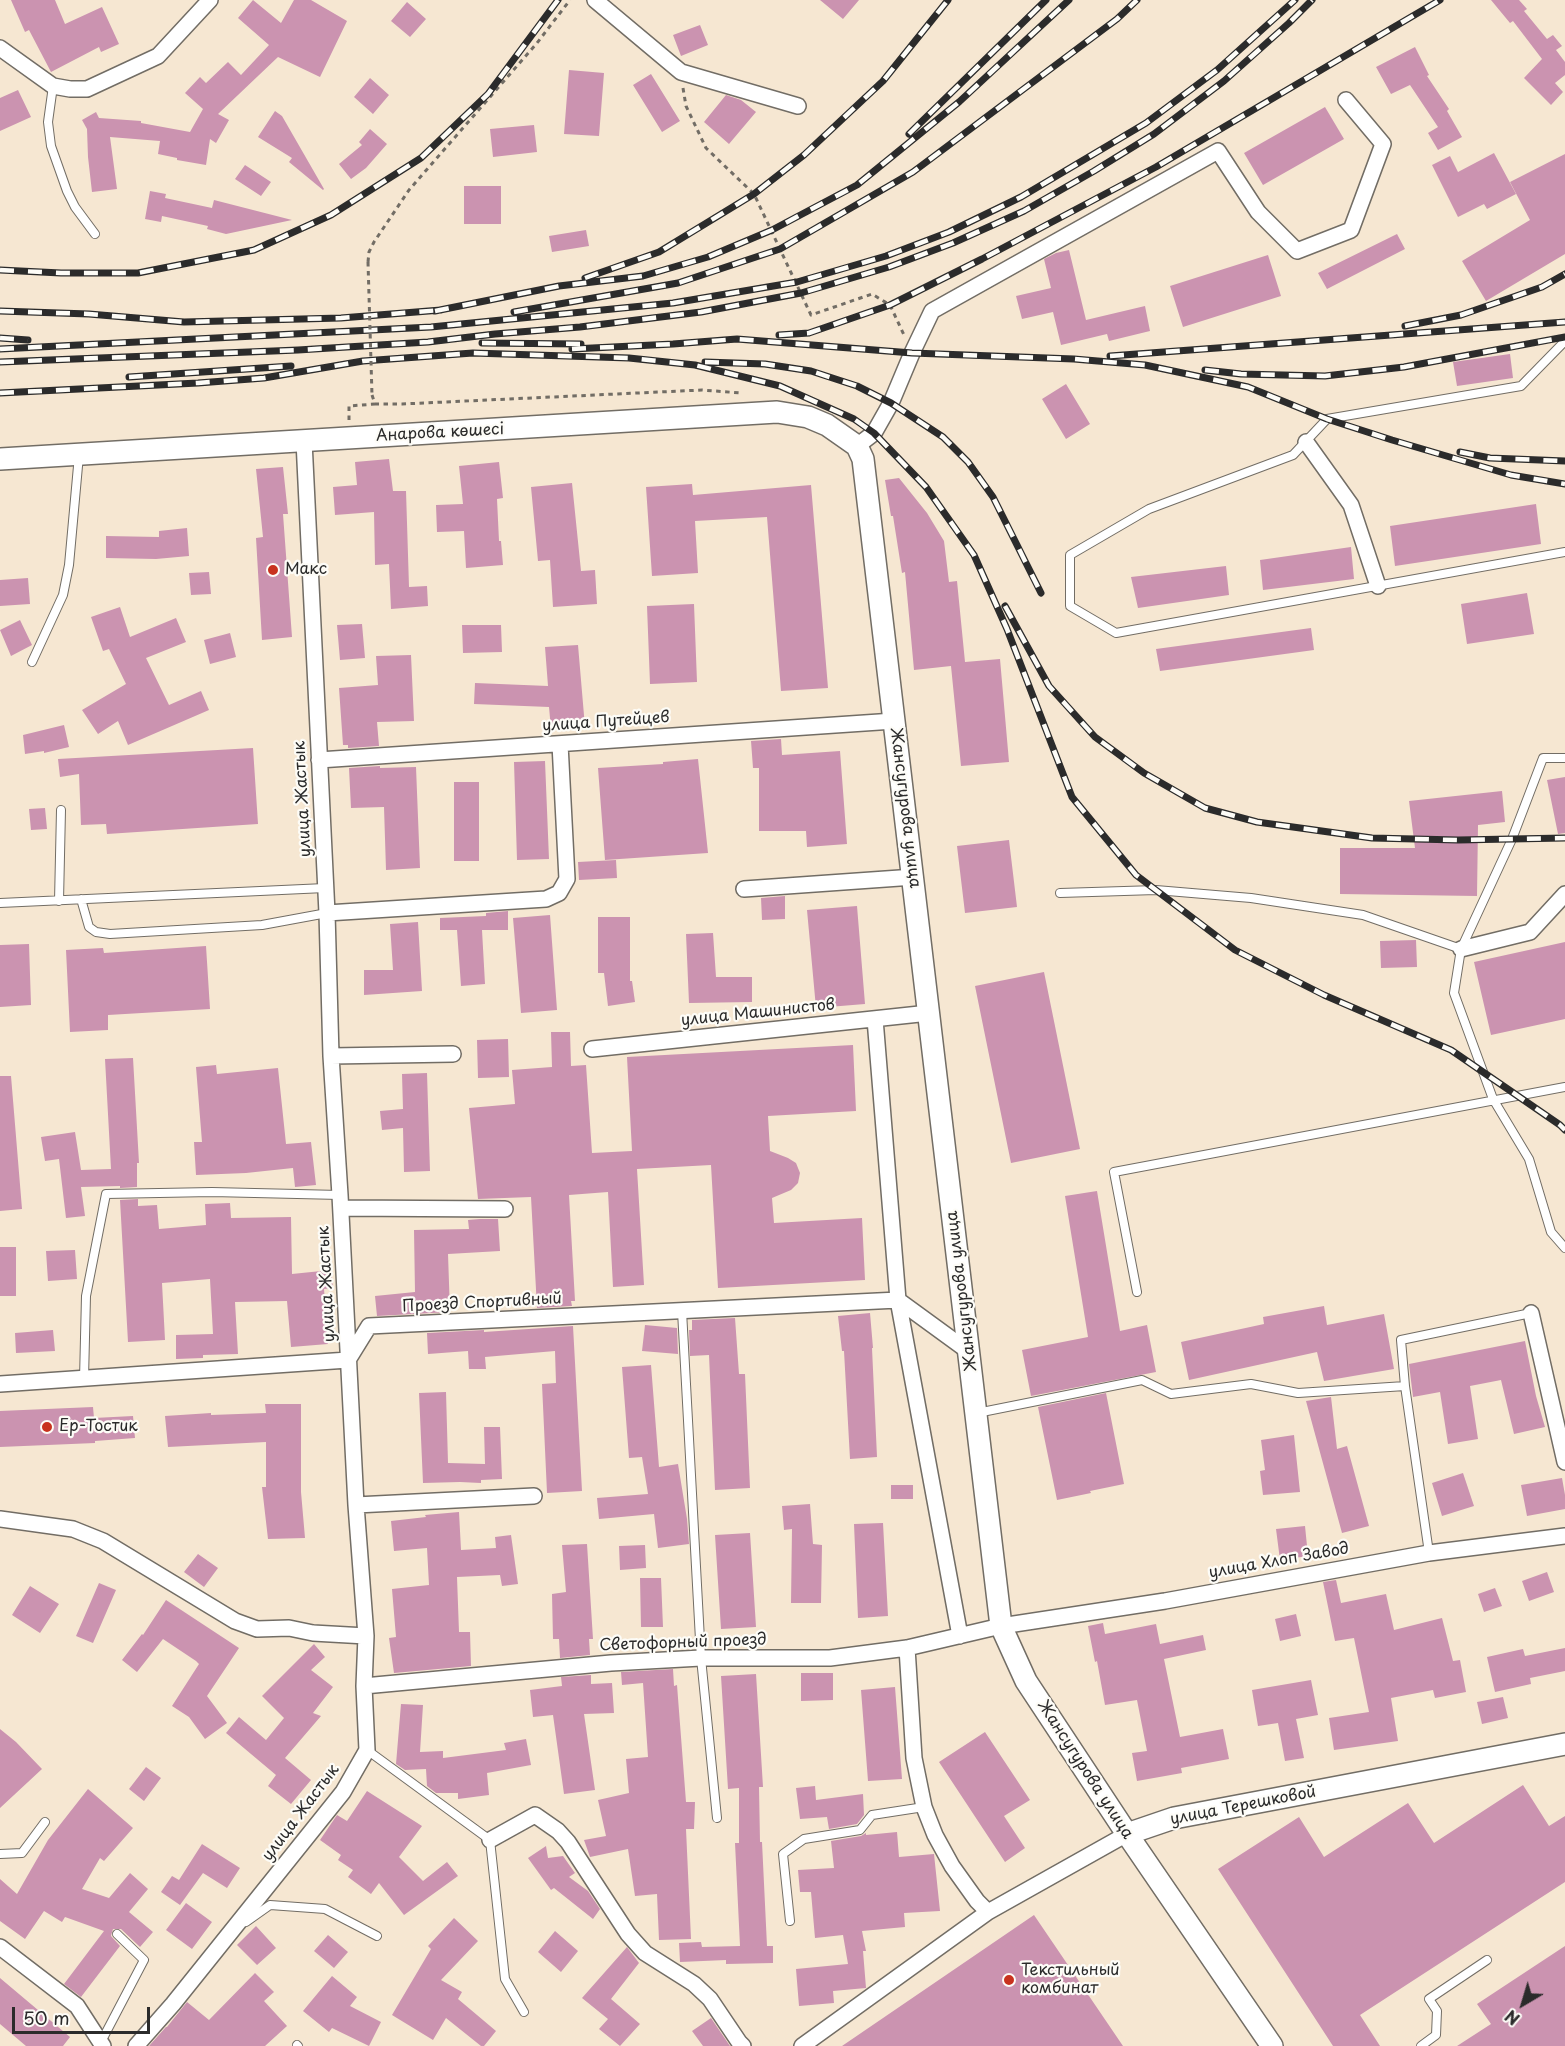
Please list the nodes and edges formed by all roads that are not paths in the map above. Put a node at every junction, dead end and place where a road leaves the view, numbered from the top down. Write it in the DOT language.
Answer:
graph roads {
  1 [pos="210,0"];
  2 [pos="595,0"];
  3 [pos="0,48"];
  4 [pos="53,86"];
  5 [pos="1346,100"];
  6 [pos="798,106"];
  7 [pos="95,234"];
  8 [pos="1565,341"];
  9 [pos="304,441"];
  10 [pos="1306,442"];
  11 [pos="860,452"];
  12 [pos="79,454"];
  13 [pos="0,459"];
  14 [pos="1565,552"];
  15 [pos="1378,586"];
  16 [pos="32,662"];
  17 [pos="894,721"];
  18 [pos="560,744"];
  19 [pos="1565,758"];
  20 [pos="319,760"];
  21 [pos="61,810"];
  22 [pos="914,877"];
  23 [pos="326,888"];
  24 [pos="744,889"];
  25 [pos="1060,893"];
  26 [pos="1565,894"];
  27 [pos="81,899"];
  28 [pos="59,901"];
  29 [pos="0,903"];
  30 [pos="327,914"];
  31 [pos="1461,949"];
  32 [pos="929,1013"];
  33 [pos="875,1018"];
  34 [pos="592,1049"];
  35 [pos="453,1054"];
  36 [pos="331,1056"];
  37 [pos="1565,1087"];
  38 [pos="1493,1099"];
  39 [pos="341,1202"];
  40 [pos="505,1209"];
  41 [pos="1565,1248"];
  42 [pos="1137,1292"];
  43 [pos="898,1300"];
  44 [pos="682,1311"];
  45 [pos="1531,1313"];
  46 [pos="969,1351"];
  47 [pos="348,1360"];
  48 [pos="84,1378"];
  49 [pos="0,1384"];
  50 [pos="1405,1386"];
  51 [pos="977,1413"];
  52 [pos="1565,1461"];
  53 [pos="534,1496"];
  54 [pos="356,1505"];
  55 [pos="0,1519"];
  56 [pos="1565,1536"];
  57 [pos="1429,1553"];
  58 [pos="1001,1626"];
  59 [pos="366,1636"];
  60 [pos="960,1636"];
  61 [pos="908,1648"];
  62 [pos="701,1658"];
  63 [pos="364,1686"];
  64 [pos="1565,1744"];
  65 [pos="367,1750"];
  66 [pos="924,1807"];
  67 [pos="717,1818"];
  68 [pos="45,1822"];
  69 [pos="1127,1834"];
  70 [pos="490,1840"];
  71 [pos="0,1854"];
  72 [pos="988,1912"];
  73 [pos="790,1921"];
  74 [pos="230,1933"];
  75 [pos="117,1934"];
  76 [pos="377,1936"];
  77 [pos="0,1947"];
  78 [pos="1487,1960"];
  79 [pos="524,2012"];
  80 [pos="102,2044"];
  81 [pos="136,2046"];
  82 [pos="744,2046"];
  83 [pos="802,2046"];
  84 [pos="1272,2046"];
  85 [pos="1421,2046"];
  1 -- 4 [label="street"];
  2 -- 6 [label="street"];
  3 -- 4 [label="street"];
  4 -- 7 [label="lane"];
  5 -- 11 [label="street"];
  8 -- 10 [label="lane"];
  9 -- 11 [label="street, Анарова көшесі"];
  9 -- 12 [label="street, Анарова көшесі"];
  9 -- 20 [label="street, улица Жастык"];
  10 -- 15 [label="street"];
  10 -- 15 [label="lane"];
  11 -- 17 [label="street, Жансугурова улица"];
  12 -- 13 [label="street, Анарова көшесі"];
  12 -- 16 [label="lane"];
  14 -- 15 [label="lane"];
  17 -- 18 [label="street, улица Путейцев"];
  17 -- 22 [label="street, Жансугурова улица"];
  18 -- 20 [label="street, улица Путейцев"];
  18 -- 30 [label="street"];
  19 -- 31 [label="lane"];
  20 -- 23 [label="street, улица Жастык"];
  21 -- 28 [label="lane"];
  22 -- 24 [label="street"];
  22 -- 32 [label="street, Жансугурова улица"];
  23 -- 27 [label="lane"];
  23 -- 30 [label="street, улица Жастык"];
  25 -- 31 [label="lane"];
  26 -- 31 [label="street"];
  27 -- 28 [label="lane"];
  27 -- 30 [label="lane"];
  28 -- 29 [label="lane"];
  30 -- 36 [label="street, улица Жастык"];
  31 -- 38 [label="lane"];
  32 -- 33 [label="street, улица Машинистов"];
  32 -- 46 [label="street, Жансугурова улица"];
  33 -- 34 [label="street, улица Машинистов"];
  33 -- 43 [label="street"];
  35 -- 36 [label="street"];
  36 -- 39 [label="street, улица Жастык"];
  37 -- 38 [label="lane"];
  38 -- 41 [label="lane"];
  38 -- 42 [label="lane"];
  39 -- 40 [label="street"];
  39 -- 47 [label="street, улица Жастык"];
  39 -- 48 [label="lane"];
  43 -- 44 [label="street, Проезд Спортивный"];
  43 -- 46 [label="street"];
  43 -- 60 [label="street"];
  44 -- 47 [label="street, Проезд Спортивный"];
  44 -- 62 [label="lane"];
  45 -- 50 [label="lane"];
  45 -- 52 [label="street"];
  46 -- 51 [label="street, Жансугурова улица"];
  47 -- 48 [label="street"];
  47 -- 54 [label="street, улица Жастык"];
  48 -- 49 [label="street"];
  50 -- 51 [label="lane"];
  50 -- 57 [label="lane"];
  51 -- 58 [label="street, Жансугурова улица"];
  53 -- 54 [label="street"];
  54 -- 59 [label="street, улица Жастык"];
  55 -- 59 [label="street"];
  56 -- 57 [label="street, улица Хлоп Завод"];
  57 -- 58 [label="street, улица Хлоп Завод"];
  58 -- 60 [label="street, Светофорный проезд"];
  58 -- 69 [label="street, Жансугурова улица"];
  59 -- 63 [label="street, улица Жастык"];
  60 -- 61 [label="street, Светофорный проезд"];
  61 -- 62 [label="street, Светофорный проезд"];
  61 -- 66 [label="street"];
  62 -- 63 [label="street, Светофорный проезд"];
  62 -- 67 [label="lane"];
  63 -- 65 [label="street, улица Жастык"];
  64 -- 69 [label="street, улица Терешковой"];
  65 -- 70 [label="lane"];
  65 -- 74 [label="street, улица Жастык"];
  66 -- 72 [label="street"];
  66 -- 73 [label="lane"];
  68 -- 71 [label="lane"];
  69 -- 72 [label="street, улица Терешковой"];
  69 -- 84 [label="street, Жансугурова улица"];
  70 -- 79 [label="lane"];
  70 -- 82 [label="street"];
  72 -- 83 [label="street, улица Терешковой"];
  74 -- 76 [label="lane"];
  74 -- 81 [label="street, улица Жастык"];
  75 -- 80 [label="lane"];
  77 -- 80 [label="street"];
  78 -- 85 [label="lane"];
}
